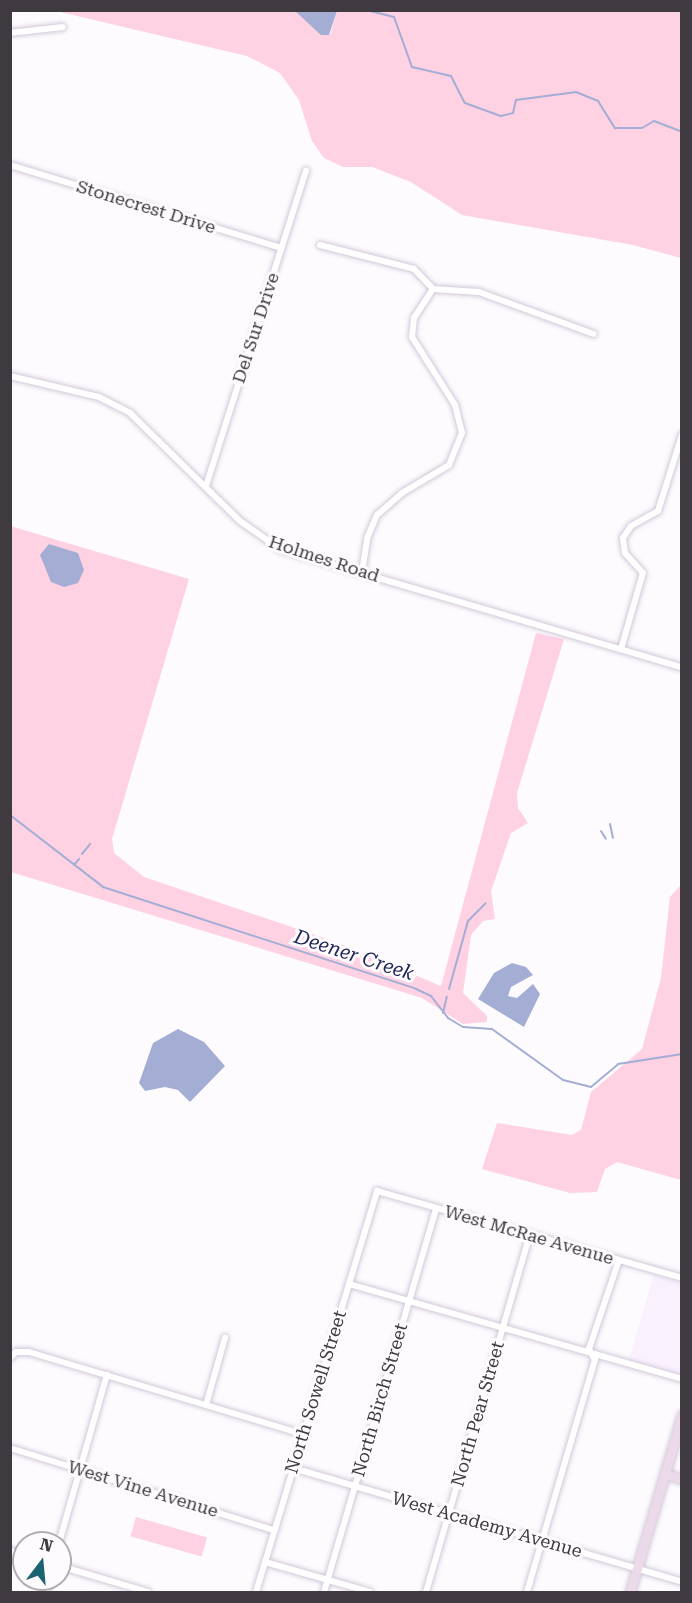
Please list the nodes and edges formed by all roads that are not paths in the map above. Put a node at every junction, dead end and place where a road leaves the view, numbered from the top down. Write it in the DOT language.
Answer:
graph roads {
  1 [pos="63,27"];
  2 [pos="10,33"];
  3 [pos="10,165"];
  4 [pos="306,170"];
  5 [pos="320,245"];
  6 [pos="281,248"];
  7 [pos="433,289"];
  8 [pos="594,334"];
  9 [pos="10,376"];
  10 [pos="681,435"];
  11 [pos="206,486"];
  12 [pos="362,572"];
  13 [pos="621,649"];
  14 [pos="681,667"];
  15 [pos="377,1191"];
  16 [pos="436,1208"];
  17 [pos="530,1235"];
  18 [pos="619,1260"];
  19 [pos="681,1278"];
  20 [pos="349,1284"];
  21 [pos="409,1301"];
  22 [pos="502,1328"];
  23 [pos="225,1338"];
  24 [pos="591,1354"];
  25 [pos="10,1358"];
  26 [pos="106,1375"];
  27 [pos="681,1379"];
  28 [pos="206,1405"];
  29 [pos="681,1415"];
  30 [pos="303,1434"];
  31 [pos="10,1448"];
  32 [pos="293,1468"];
  33 [pos="80,1469"];
  34 [pos="665,1474"];
  35 [pos="681,1479"];
  36 [pos="354,1486"];
  37 [pos="449,1513"];
  38 [pos="274,1530"];
  39 [pos="62,1531"];
  40 [pos="542,1541"];
  41 [pos="265,1562"];
  42 [pos="72,1570"];
  43 [pos="636,1570"];
  44 [pos="327,1580"];
  45 [pos="681,1582"];
  46 [pos="147,1593"];
  47 [pos="256,1593"];
  48 [pos="324,1593"];
  49 [pos="370,1593"];
  50 [pos="426,1593"];
  51 [pos="527,1593"];
  52 [pos="630,1593"];
  1 -- 2 [label="street"];
  3 -- 6 [label="street, Stonecrest Drive"];
  4 -- 6 [label="street, Del Sur Drive"];
  5 -- 7 [label="street"];
  6 -- 11 [label="street, Del Sur Drive"];
  7 -- 8 [label="street"];
  7 -- 12 [label="street"];
  9 -- 11 [label="street, Holmes Road"];
  10 -- 13 [label="street"];
  11 -- 12 [label="street, Holmes Road"];
  12 -- 13 [label="street, Holmes Road"];
  13 -- 14 [label="street, Holmes Road"];
  15 -- 16 [label="street, West McRae Avenue"];
  15 -- 20 [label="street, North Sowell Street"];
  16 -- 17 [label="street, West McRae Avenue"];
  16 -- 21 [label="street, North Birch Street"];
  17 -- 18 [label="street, West McRae Avenue"];
  17 -- 22 [label="street, North Pear Street"];
  18 -- 19 [label="street, West McRae Avenue"];
  18 -- 24 [label="street"];
  20 -- 21 [label="street"];
  20 -- 30 [label="street, North Sowell Street"];
  21 -- 22 [label="street"];
  21 -- 36 [label="street, North Birch Street"];
  22 -- 24 [label="street"];
  22 -- 37 [label="street, North Pear Street"];
  23 -- 28 [label="street"];
  24 -- 27 [label="street"];
  24 -- 40 [label="street"];
  25 -- 26 [label="street"];
  26 -- 28 [label="street"];
  26 -- 33 [label="street"];
  28 -- 30 [label="street"];
  29 -- 34 [label="main road"];
  30 -- 32 [label="street, North Sowell Street"];
  31 -- 33 [label="street, West Vine Avenue"];
  32 -- 36 [label="street, West Academy Avenue"];
  32 -- 38 [label="street, North Sowell Street"];
  33 -- 38 [label="street, West Vine Avenue"];
  33 -- 39 [label="street"];
  34 -- 35 [label="main road"];
  34 -- 43 [label="main road"];
  36 -- 37 [label="street, West Academy Avenue"];
  36 -- 44 [label="street, North Birch Street"];
  37 -- 40 [label="street, West Academy Avenue"];
  37 -- 50 [label="street, North Pear Street"];
  38 -- 41 [label="street, North Sowell Street"];
  40 -- 43 [label="street, West Academy Avenue"];
  40 -- 51 [label="street"];
  41 -- 44 [label="street"];
  41 -- 47 [label="street, North Sowell Street"];
  42 -- 46 [label="street"];
  43 -- 45 [label="street, West Academy Avenue"];
  43 -- 52 [label="main road"];
  44 -- 48 [label="street, North Birch Street"];
  44 -- 49 [label="street"];
}
